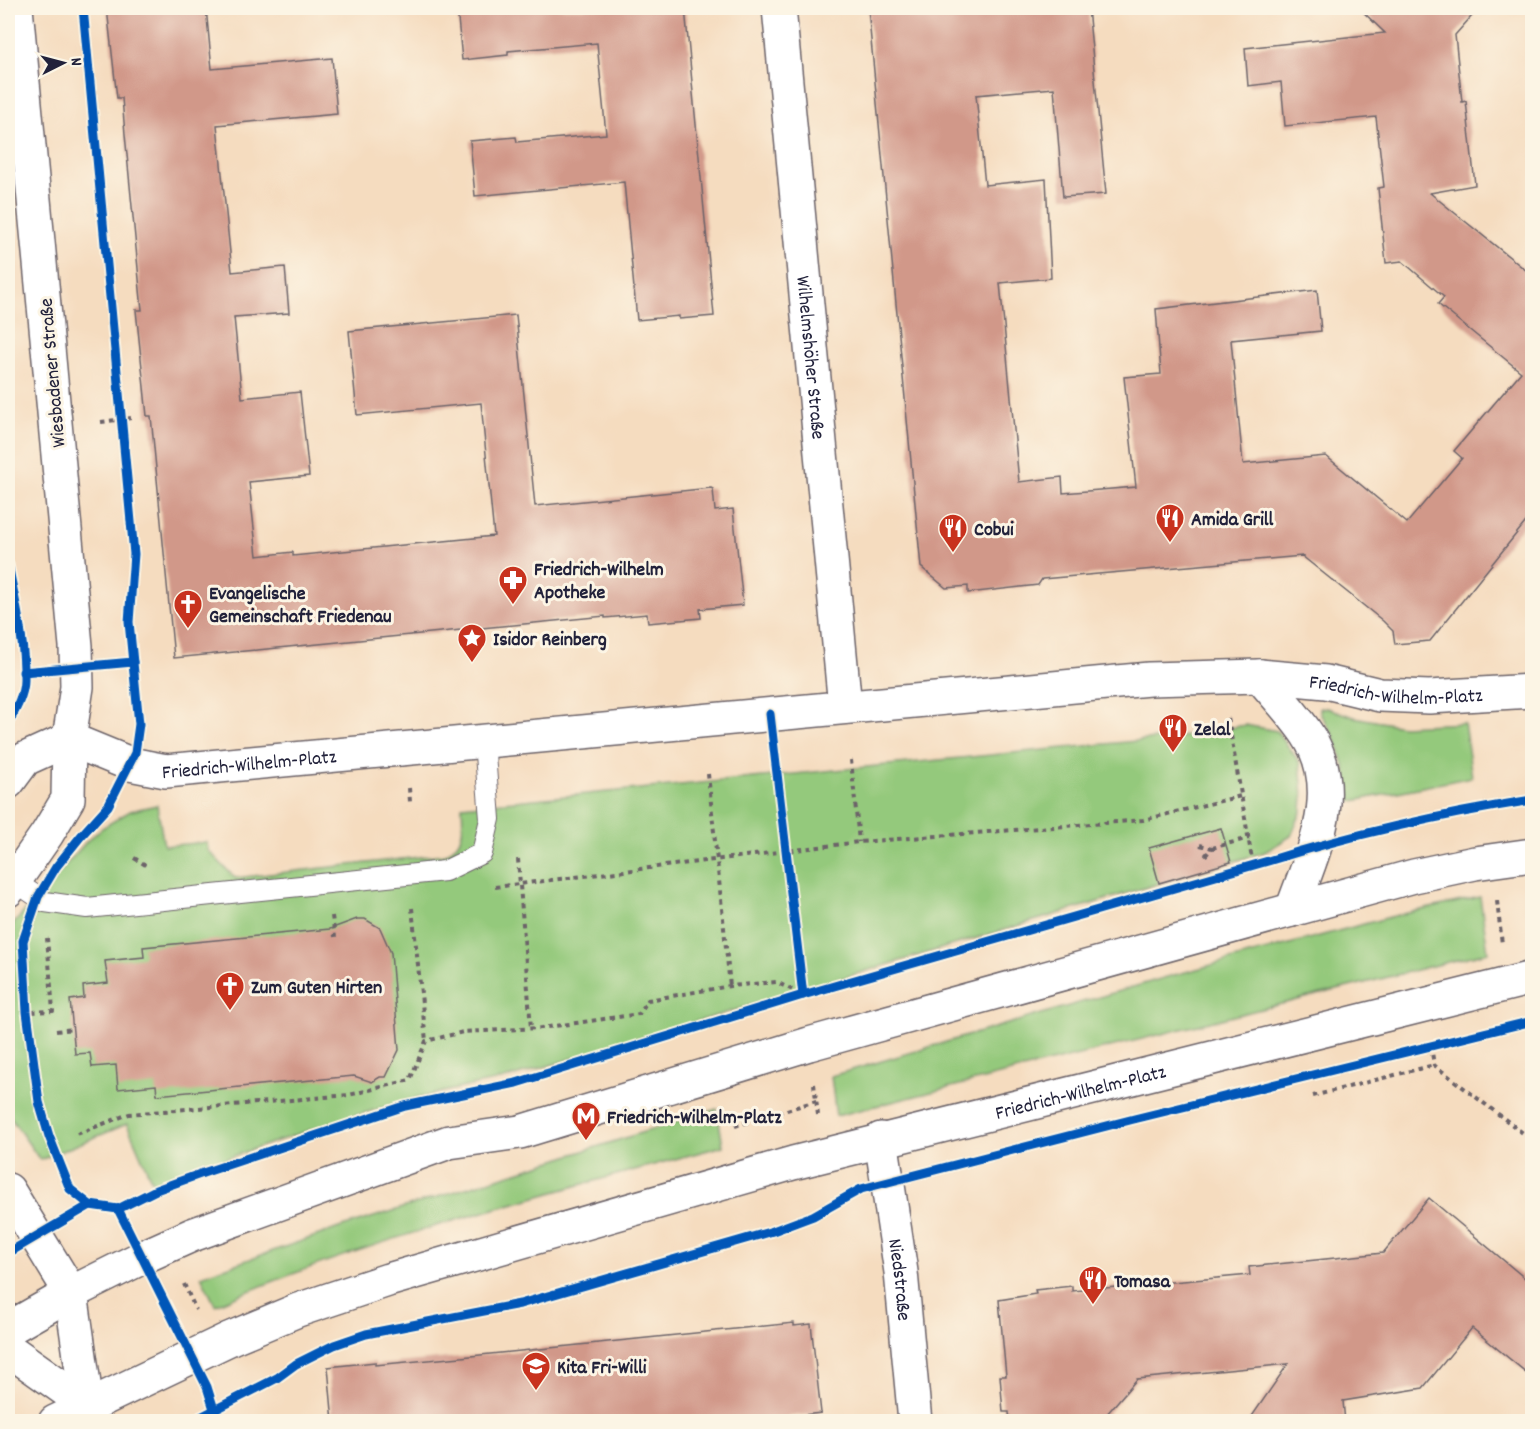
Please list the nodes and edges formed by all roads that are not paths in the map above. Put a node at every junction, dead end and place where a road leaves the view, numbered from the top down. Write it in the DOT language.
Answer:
graph roads {
  1 [pos="16,8"];
  2 [pos="779,8"];
  3 [pos="1260,676"];
  4 [pos="1533,691"];
  5 [pos="845,707"];
  6 [pos="69,739"];
  7 [pos="484,741"];
  8 [pos="8,782"];
  9 [pos="1533,855"];
  10 [pos="11,886"];
  11 [pos="1292,910"];
  12 [pos="1533,978"];
  13 [pos="881,1139"];
  14 [pos="8,1190"];
  15 [pos="71,1293"];
  16 [pos="8,1329"];
  17 [pos="8,1349"];
  18 [pos="87,1405"];
  19 [pos="55,1422"];
  20 [pos="915,1422"];
  1 -- 6 [label="street, Wiesbadener Straße"];
  2 -- 5 [label="street, Wilhelmshöher Straße"];
  3 -- 4 [label="street, Friedrich-Wilhelm-Platz"];
  3 -- 5 [label="street, Friedrich-Wilhelm-Platz"];
  3 -- 11 [label="street, Friedrich-Wilhelm-Platz"];
  5 -- 7 [label="street, Friedrich-Wilhelm-Platz"];
  6 -- 7 [label="street, Friedrich-Wilhelm-Platz"];
  6 -- 8 [label="street"];
  6 -- 10 [label="street"];
  7 -- 10 [label="lane"];
  9 -- 11 [label="street"];
  11 -- 15 [label="street"];
  12 -- 13 [label="street, Friedrich-Wilhelm-Platz"];
  13 -- 18 [label="street, Friedrich-Wilhelm-Platz"];
  13 -- 20 [label="street, Niedstraße"];
  14 -- 15 [label="street"];
  15 -- 16 [label="street"];
  15 -- 18 [label="street"];
  17 -- 18 [label="street"];
  18 -- 19 [label="street, Friedrich-Wilhelm-Platz"];
}
